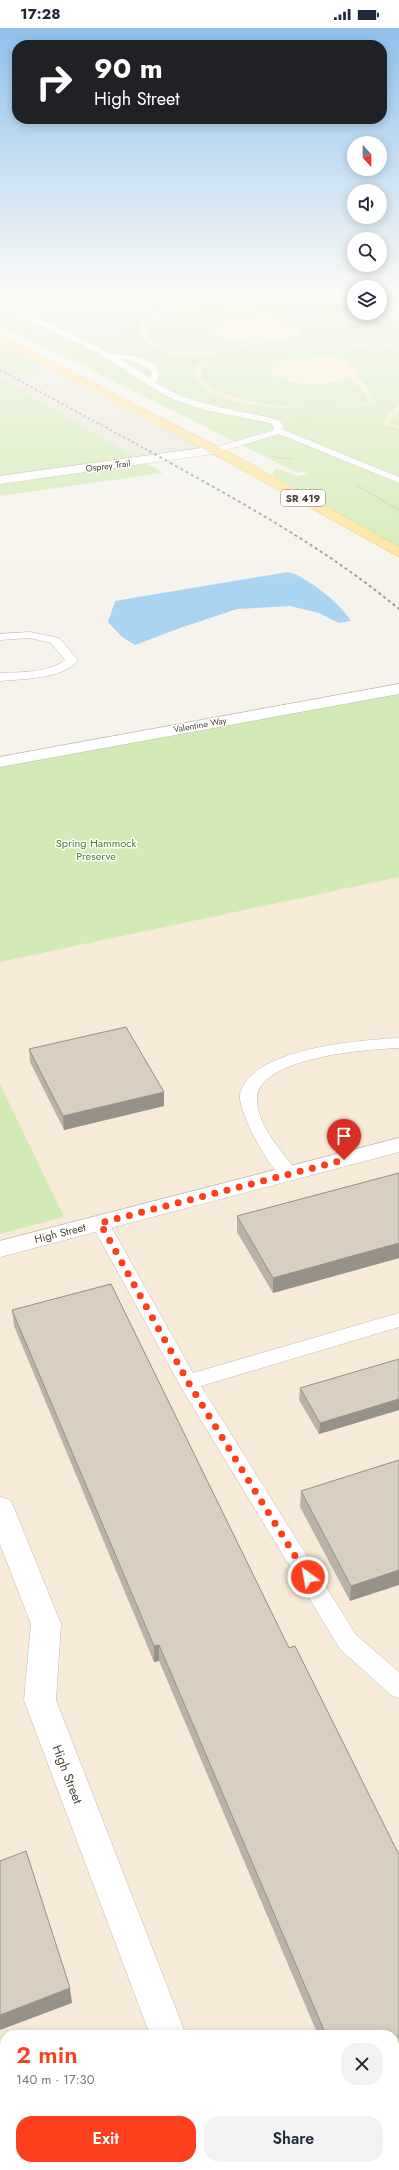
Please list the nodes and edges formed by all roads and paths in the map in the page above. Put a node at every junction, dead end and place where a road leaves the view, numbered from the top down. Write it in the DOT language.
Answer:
graph roads {
  1 [pos="98,389"];
  2 [pos="162,389"];
  3 [pos="294,415"];
  4 [pos="310,423"];
  5 [pos="279,431"];
  6 [pos="216,450"];
  7 [pos="272,457"];
  8 [pos="297,460"];
  9 [pos="0,480"];
  10 [pos="399,480"];
  11 [pos="353,483"];
  12 [pos="399,510"];
  13 [pos="399,554"];
  14 [pos="0,637"];
  15 [pos="0,677"];
  16 [pos="399,689"];
  17 [pos="0,762"];
  18 [pos="399,1043"];
  19 [pos="399,1145"];
  20 [pos="289,1174"];
  21 [pos="100,1223"];
  22 [pos="0,1249"];
  23 [pos="399,1320"];
  24 [pos="188,1382"];
  25 [pos="0,1508"];
  26 [pos="399,1687"];
  27 [pos="166,2030"];
  1 -- 6 [label="main road, SR 419"];
  2 -- 5 [label="lane"];
  3 -- 4 [label="path"];
  5 -- 6 [label="lane"];
  5 -- 10 [label="lane"];
  6 -- 9 [label="street, Osprey Trail"];
  6 -- 13 [label="main road, SR 419"];
  7 -- 8 [label="path"];
  11 -- 12 [label="path"];
  14 -- 15 [label="lane"];
  16 -- 17 [label="street, Valentine Way"];
  18 -- 20 [label="lane"];
  19 -- 20 [label="street, High Street"];
  20 -- 21 [label="street, High Street"];
  21 -- 22 [label="street, High Street"];
  21 -- 24 [label="lane"];
  23 -- 24 [label="lane"];
  24 -- 26 [label="lane"];
  25 -- 27 [label="street, High Street"];
}
